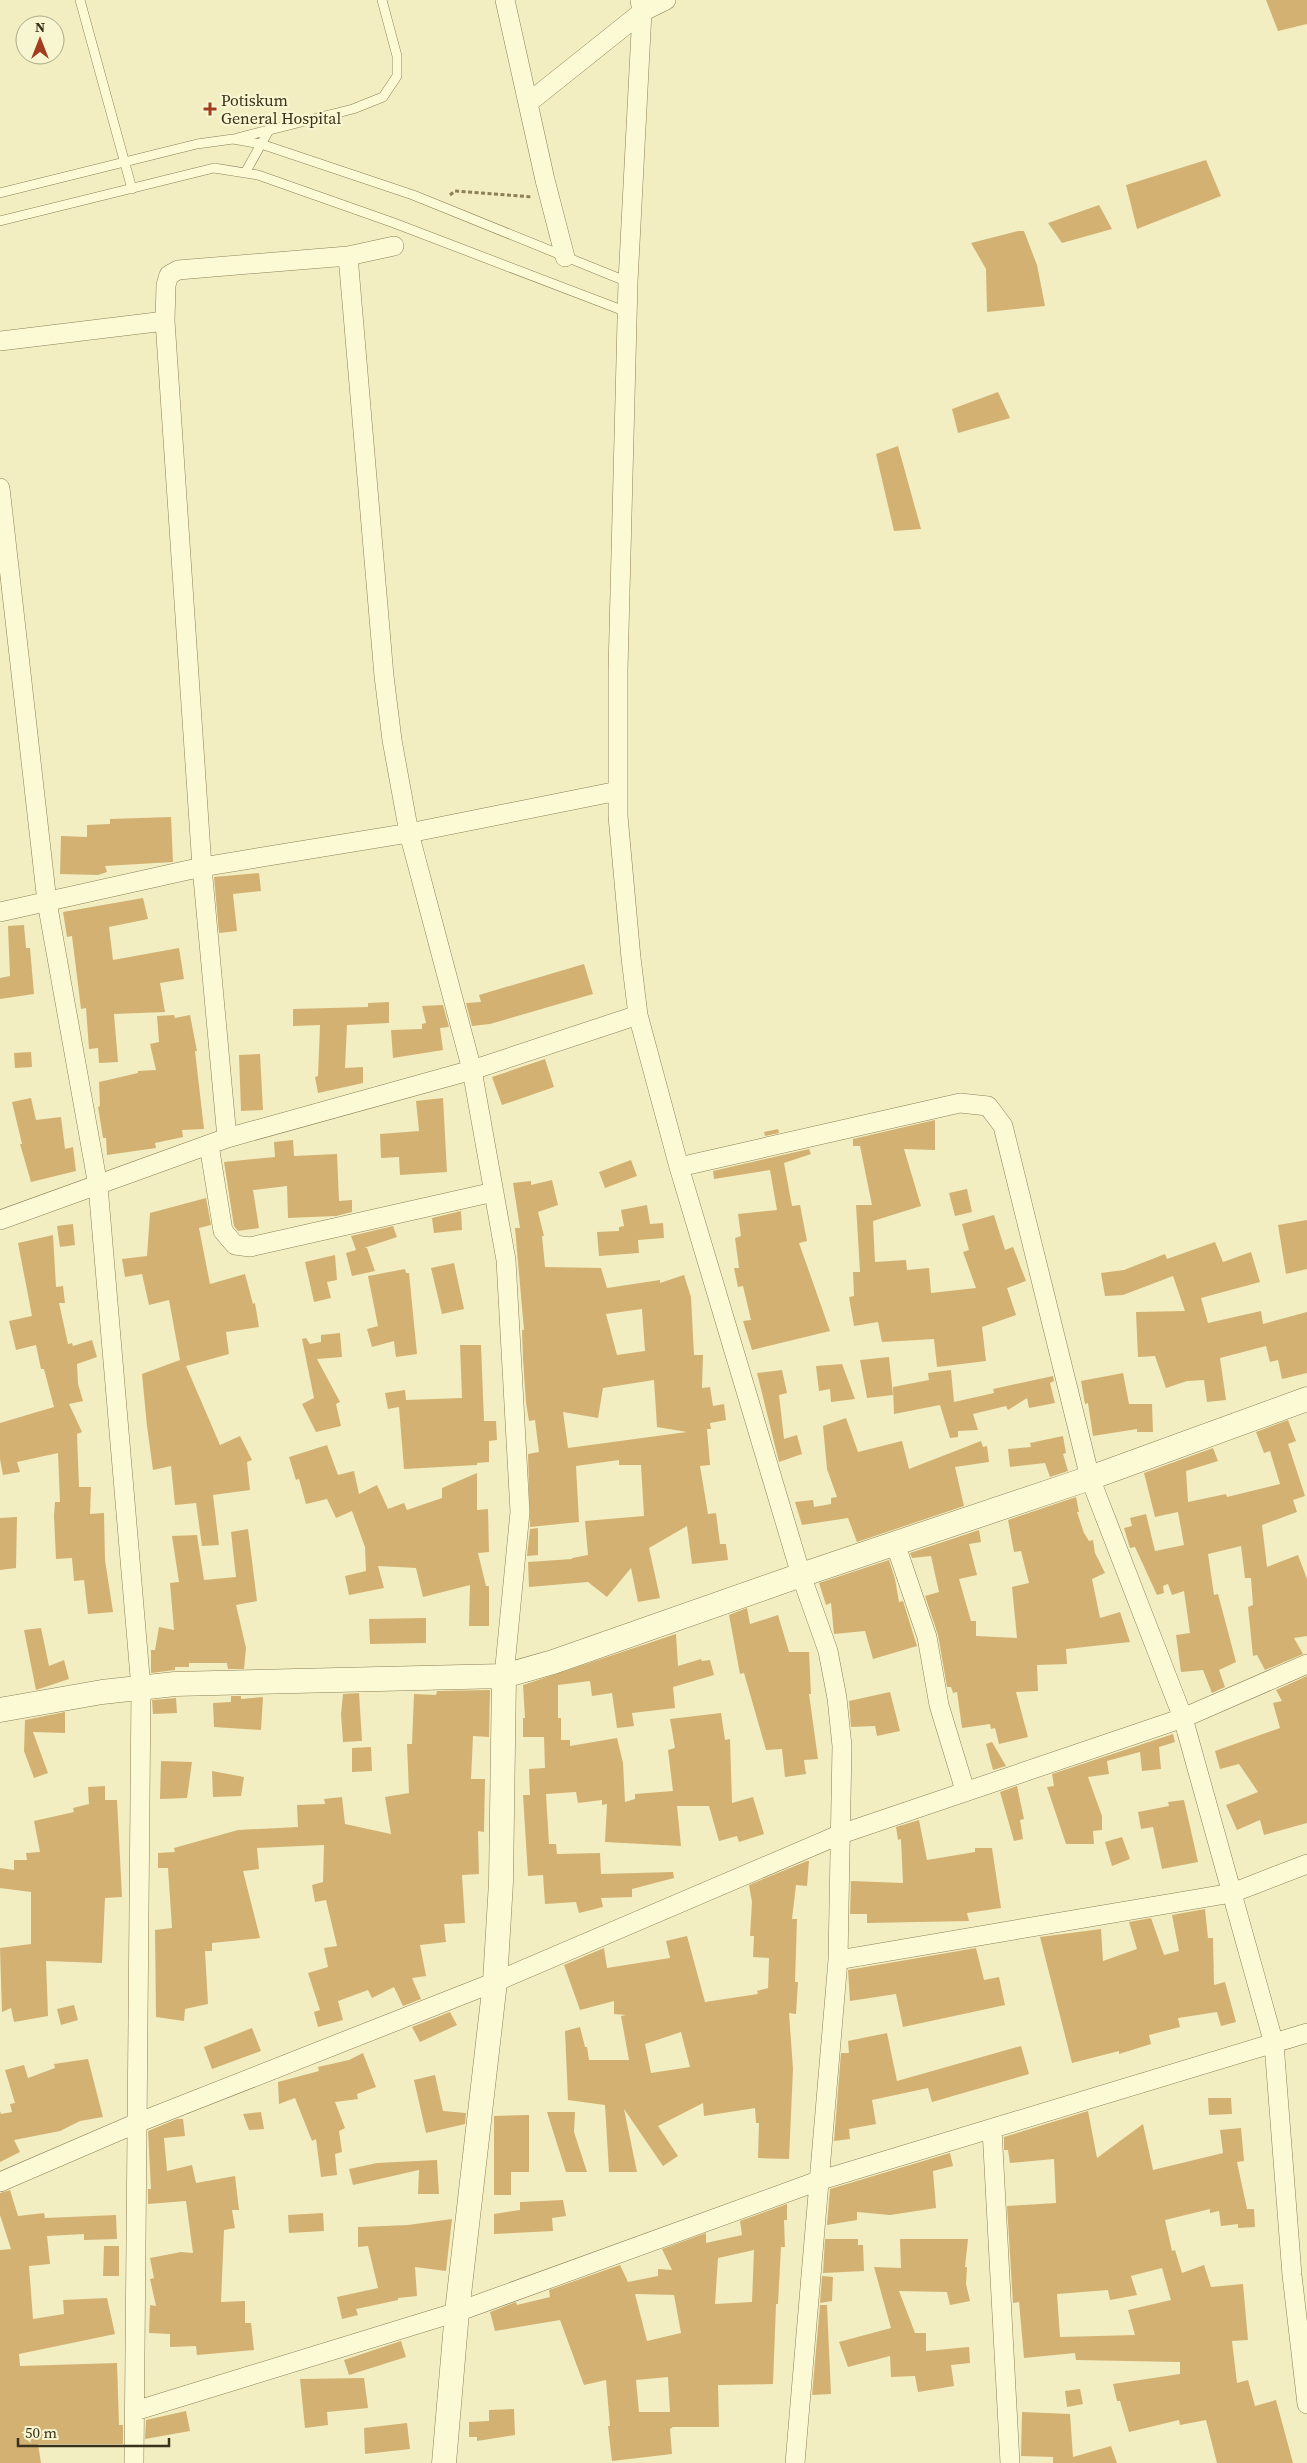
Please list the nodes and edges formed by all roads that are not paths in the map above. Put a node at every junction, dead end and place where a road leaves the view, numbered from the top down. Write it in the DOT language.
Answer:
graph roads {
  1 [pos="80,0"];
  2 [pos="382,0"];
  3 [pos="505,0"];
  4 [pos="666,0"];
  5 [pos="641,6"];
  6 [pos="528,103"];
  7 [pos="269,130"];
  8 [pos="233,139"];
  9 [pos="261,144"];
  10 [pos="125,162"];
  11 [pos="245,173"];
  12 [pos="132,189"];
  13 [pos="0,193"];
  14 [pos="0,221"];
  15 [pos="394,246"];
  16 [pos="348,256"];
  17 [pos="565,257"];
  18 [pos="628,282"];
  19 [pos="627,312"];
  20 [pos="165,322"];
  21 [pos="0,341"];
  22 [pos="0,488"];
  23 [pos="618,791"];
  24 [pos="409,833"];
  25 [pos="202,867"];
  26 [pos="48,902"];
  27 [pos="0,912"];
  28 [pos="638,1015"];
  29 [pos="472,1070"];
  30 [pos="227,1138"];
  31 [pos="210,1145"];
  32 [pos="679,1167"];
  33 [pos="98,1186"];
  34 [pos="494,1192"];
  35 [pos="0,1220"];
  36 [pos="1307,1400"];
  37 [pos="1090,1478"];
  38 [pos="895,1543"];
  39 [pos="801,1575"];
  40 [pos="1307,1664"];
  41 [pos="504,1676"];
  42 [pos="141,1688"];
  43 [pos="0,1710"];
  44 [pos="1183,1718"];
  45 [pos="968,1791"];
  46 [pos="841,1834"];
  47 [pos="1307,1864"];
  48 [pos="1232,1893"];
  49 [pos="838,1960"];
  50 [pos="495,1982"];
  51 [pos="1307,2033"];
  52 [pos="1274,2044"];
  53 [pos="136,2123"];
  54 [pos="992,2129"];
  55 [pos="818,2181"];
  56 [pos="0,2182"];
  57 [pos="1300,2274"];
  58 [pos="457,2312"];
  59 [pos="1307,2404"];
  60 [pos="135,2411"];
  61 [pos="134,2463"];
  62 [pos="444,2463"];
  63 [pos="795,2463"];
  64 [pos="1010,2463"];
  1 -- 10 [label="lane"];
  2 -- 7 [label="lane"];
  3 -- 6 [label="street"];
  4 -- 5 [label="street"];
  5 -- 6 [label="street"];
  5 -- 18 [label="street"];
  6 -- 17 [label="street"];
  7 -- 8 [label="lane"];
  7 -- 9 [label="lane"];
  8 -- 9 [label="lane"];
  8 -- 10 [label="lane"];
  9 -- 11 [label="lane"];
  9 -- 17 [label="lane"];
  10 -- 12 [label="lane"];
  10 -- 13 [label="lane"];
  11 -- 12 [label="lane"];
  11 -- 19 [label="lane"];
  12 -- 14 [label="lane"];
  15 -- 16 [label="street"];
  16 -- 20 [label="street"];
  16 -- 24 [label="street"];
  17 -- 18 [label="lane"];
  18 -- 19 [label="street"];
  19 -- 23 [label="street"];
  20 -- 21 [label="street"];
  20 -- 25 [label="street"];
  22 -- 26 [label="street"];
  23 -- 24 [label="street"];
  23 -- 28 [label="street"];
  24 -- 25 [label="street"];
  24 -- 29 [label="street"];
  25 -- 26 [label="street"];
  25 -- 30 [label="street"];
  26 -- 27 [label="street"];
  26 -- 33 [label="street"];
  28 -- 29 [label="street"];
  28 -- 32 [label="street"];
  29 -- 30 [label="street"];
  29 -- 34 [label="street"];
  30 -- 31 [label="street"];
  31 -- 33 [label="street"];
  31 -- 34 [label="street"];
  32 -- 37 [label="street"];
  32 -- 39 [label="street"];
  33 -- 35 [label="street"];
  33 -- 42 [label="street"];
  34 -- 41 [label="street"];
  36 -- 37 [label="street"];
  37 -- 38 [label="street"];
  37 -- 44 [label="street"];
  38 -- 39 [label="street"];
  38 -- 45 [label="street"];
  39 -- 41 [label="street"];
  39 -- 46 [label="street"];
  40 -- 44 [label="street"];
  41 -- 42 [label="street"];
  41 -- 50 [label="street"];
  42 -- 43 [label="street"];
  42 -- 53 [label="street"];
  44 -- 45 [label="street"];
  44 -- 48 [label="street"];
  45 -- 46 [label="street"];
  46 -- 49 [label="street"];
  46 -- 50 [label="street"];
  47 -- 48 [label="street"];
  48 -- 49 [label="street"];
  48 -- 52 [label="street"];
  49 -- 55 [label="street"];
  50 -- 53 [label="street"];
  50 -- 58 [label="street"];
  51 -- 52 [label="street"];
  52 -- 54 [label="street"];
  52 -- 57 [label="street"];
  53 -- 56 [label="street"];
  53 -- 60 [label="street"];
  54 -- 55 [label="street"];
  54 -- 64 [label="street"];
  55 -- 58 [label="street"];
  55 -- 63 [label="street"];
  57 -- 59 [label="street"];
  58 -- 60 [label="street"];
  58 -- 62 [label="street"];
  60 -- 61 [label="street"];
}
